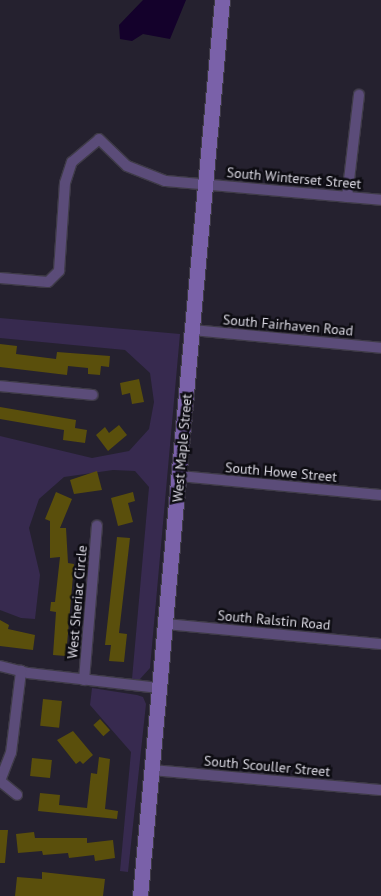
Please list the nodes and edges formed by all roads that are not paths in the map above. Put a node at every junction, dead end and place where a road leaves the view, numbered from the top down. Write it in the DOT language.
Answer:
graph roads {
  1 [pos="222,0"];
  2 [pos="359,95"];
  3 [pos="204,184"];
  4 [pos="347,197"];
  5 [pos="381,200"];
  6 [pos="0,278"];
  7 [pos="192,330"];
  8 [pos="381,348"];
  9 [pos="0,386"];
  10 [pos="93,396"];
  11 [pos="179,476"];
  12 [pos="381,495"];
  13 [pos="97,526"];
  14 [pos="165,624"];
  15 [pos="381,644"];
  16 [pos="0,666"];
  17 [pos="21,671"];
  18 [pos="84,680"];
  19 [pos="159,688"];
  20 [pos="151,770"];
  21 [pos="0,781"];
  22 [pos="381,790"];
  23 [pos="17,796"];
  24 [pos="140,896"];
  1 -- 3 [label="main road, West Maple Street"];
  2 -- 4 [label="street"];
  3 -- 4 [label="street, South Winterset Street"];
  3 -- 6 [label="street, South Winterset Street"];
  3 -- 7 [label="main road, West Maple Street"];
  4 -- 5 [label="street, South Winterset Street"];
  7 -- 8 [label="street, South Fairhaven Road"];
  7 -- 11 [label="main road, West Maple Street"];
  9 -- 10 [label="street"];
  11 -- 12 [label="street, South Howe Street"];
  11 -- 14 [label="main road, West Maple Street"];
  13 -- 18 [label="street, West Sheriac Circle"];
  14 -- 15 [label="street, South Ralstin Road"];
  14 -- 19 [label="main road, West Maple Street"];
  16 -- 17 [label="street"];
  17 -- 18 [label="street"];
  17 -- 21 [label="street"];
  18 -- 19 [label="street"];
  19 -- 20 [label="main road, West Maple Street"];
  20 -- 22 [label="street, South Scouller Street"];
  20 -- 24 [label="main road, West Maple Street"];
  21 -- 23 [label="street"];
}
